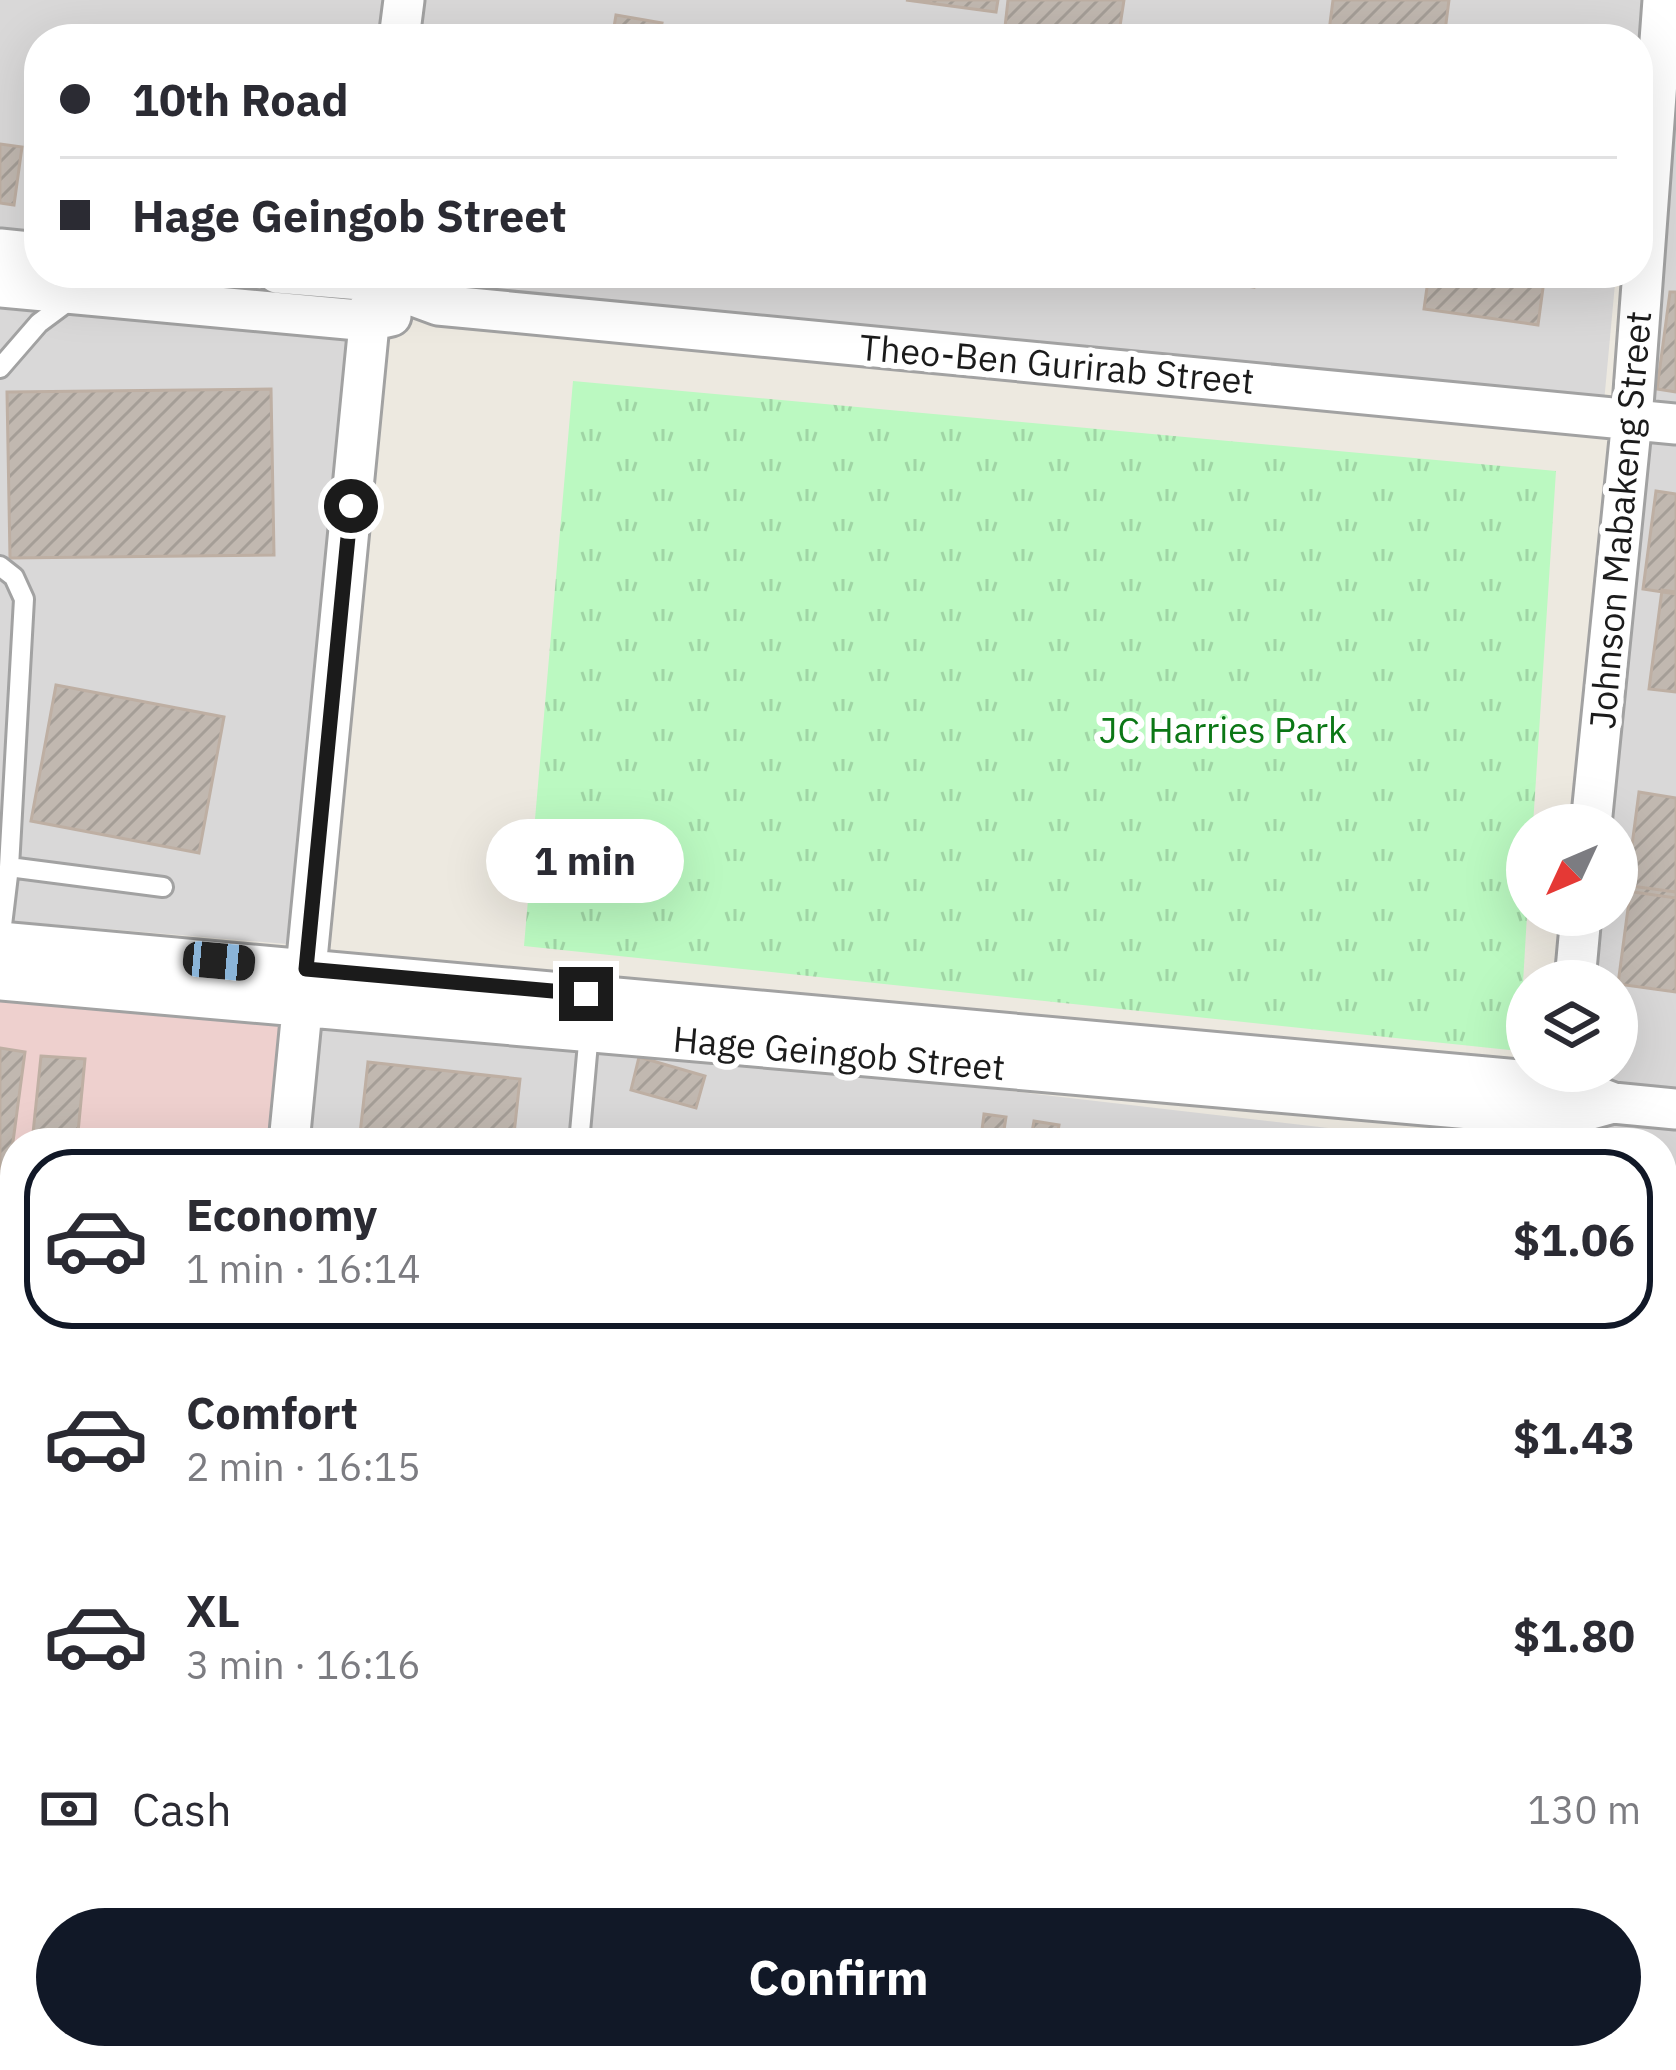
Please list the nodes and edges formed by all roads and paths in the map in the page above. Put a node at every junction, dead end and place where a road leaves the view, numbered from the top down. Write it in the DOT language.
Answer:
graph roads {
  1 [pos="1664,0"];
  2 [pos="1653,144"];
  3 [pos="0,286"];
  4 [pos="372,288"];
  5 [pos="398,288"];
  6 [pos="1642,288"];
  7 [pos="78,294"];
  8 [pos="437,305"];
  9 [pos="369,321"];
  10 [pos="0,368"];
  11 [pos="1632,419"];
  12 [pos="1676,424"];
  13 [pos="0,566"];
  14 [pos="1593,804"];
  15 [pos="9,867"];
  16 [pos="163,887"];
  17 [pos="0,942"];
  18 [pos="0,980"];
  19 [pos="304,988"];
  20 [pos="589,1031"];
  21 [pos="1563,1104"];
  22 [pos="1676,1109"];
  23 [pos="290,1128"];
  24 [pos="580,1128"];
  1 -- 2 [label="street, Johnson Mabakeng Street"];
  3 -- 7 [label="street, Theo-Ben Gurirab Street"];
  4 -- 9 [label="street"];
  5 -- 8 [label="street, Theo-Ben Gurirab Street"];
  6 -- 11 [label="street, Johnson Mabakeng Street"];
  7 -- 9 [label="street, Theo-Ben Gurirab Street"];
  7 -- 10 [label="lane"];
  8 -- 9 [label="street, Theo-Ben Gurirab Street"];
  8 -- 11 [label="street, Theo-Ben Gurirab Street"];
  9 -- 19 [label="street"];
  11 -- 12 [label="street, Theo-Ben Gurirab Street"];
  11 -- 14 [label="street, Johnson Mabakeng Street"];
  13 -- 15 [label="lane"];
  15 -- 16 [label="lane"];
  15 -- 17 [label="lane"];
  17 -- 19 [label="street, Hage Geingob Street"];
  18 -- 19 [label="street, Hage Geingob Street"];
  19 -- 20 [label="street, Hage Geingob Street"];
  19 -- 21 [label="street, Hage Geingob Street"];
  19 -- 23 [label="street"];
  20 -- 21 [label="street, Hage Geingob Street"];
  20 -- 24 [label="lane"];
  21 -- 22 [label="street, Hage Geingob Street"];
}
